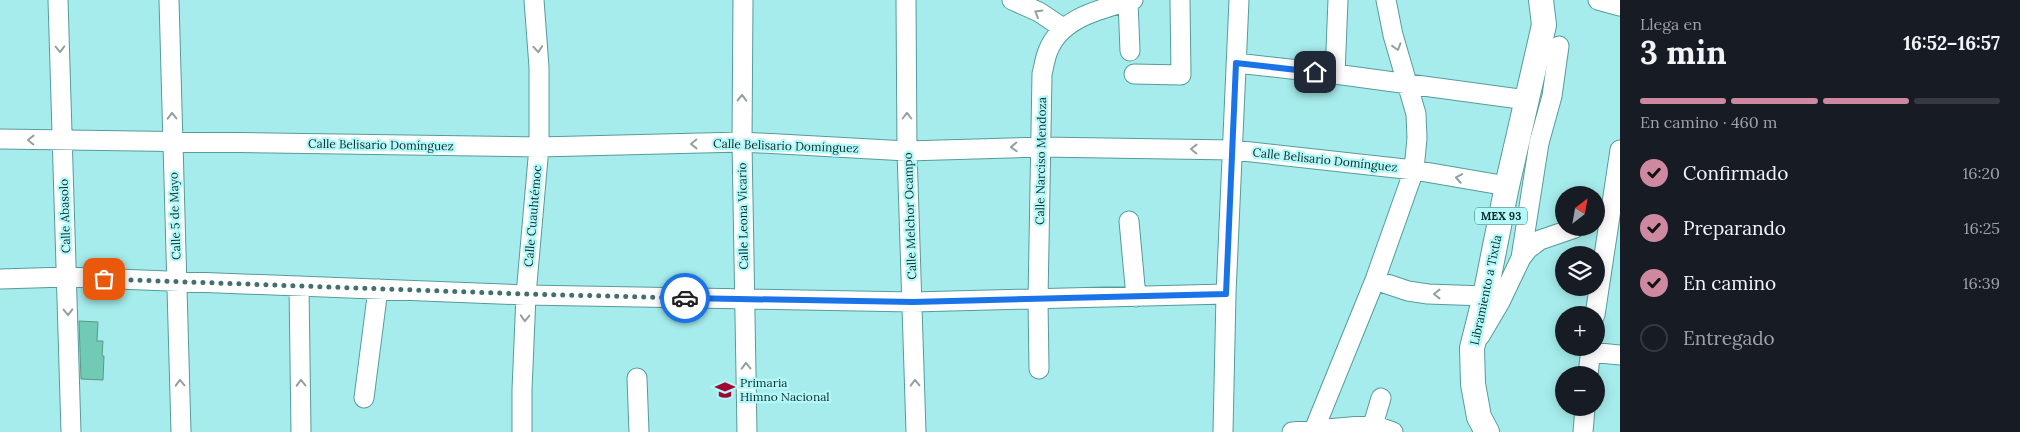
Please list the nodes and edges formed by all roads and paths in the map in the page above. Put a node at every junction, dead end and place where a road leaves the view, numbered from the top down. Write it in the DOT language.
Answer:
graph roads {
  1 [pos="58,0"];
  2 [pos="169,0"];
  3 [pos="534,0"];
  4 [pos="743,0"];
  5 [pos="906,0"];
  6 [pos="1012,0"];
  7 [pos="1180,0"];
  8 [pos="1239,0"];
  9 [pos="1338,0"];
  10 [pos="1386,0"];
  11 [pos="1541,0"];
  12 [pos="1598,0"];
  13 [pos="1130,1"];
  14 [pos="1620,6"];
  15 [pos="1064,28"];
  16 [pos="1559,46"];
  17 [pos="1130,51"];
  18 [pos="1236,63"];
  19 [pos="1134,74"];
  20 [pos="1335,74"];
  21 [pos="1408,84"];
  22 [pos="1527,100"];
  23 [pos="0,139"];
  24 [pos="62,141"];
  25 [pos="742,142"];
  26 [pos="173,143"];
  27 [pos="1042,146"];
  28 [pos="540,147"];
  29 [pos="1233,150"];
  30 [pos="1620,150"];
  31 [pos="907,151"];
  32 [pos="1414,170"];
  33 [pos="1507,186"];
  34 [pos="1609,216"];
  35 [pos="1129,221"];
  36 [pos="1555,235"];
  37 [pos="1521,258"];
  38 [pos="68,278"];
  39 [pos="0,279"];
  40 [pos="1375,280"];
  41 [pos="177,282"];
  42 [pos="300,286"];
  43 [pos="378,288"];
  44 [pos="526,294"];
  45 [pos="1226,294"];
  46 [pos="1485,296"];
  47 [pos="1136,297"];
  48 [pos="745,299"];
  49 [pos="1038,300"];
  50 [pos="913,302"];
  51 [pos="1596,306"];
  52 [pos="1472,348"];
  53 [pos="1605,353"];
  54 [pos="1620,356"];
  55 [pos="1039,368"];
  56 [pos="636,378"];
  57 [pos="364,398"];
  58 [pos="1381,398"];
  59 [pos="1584,416"];
  60 [pos="1373,428"];
  61 [pos="1314,430"];
  62 [pos="71,432"];
  63 [pos="182,432"];
  64 [pos="301,432"];
  65 [pos="522,432"];
  66 [pos="639,432"];
  67 [pos="747,432"];
  68 [pos="916,432"];
  69 [pos="1223,432"];
  70 [pos="1292,432"];
  71 [pos="1393,432"];
  72 [pos="1487,432"];
  73 [pos="1583,432"];
  1 -- 24 [label="street, Calle Abasolo, one-way"];
  26 -- 2 [label="street, Calle 5 de Mayo, one-way"];
  3 -- 28 [label="street, Calle Cuauhtémoc, one-way"];
  25 -- 4 [label="street, Calle Leona Vicario, one-way"];
  31 -- 5 [label="street, Calle Melchor Ocampo, one-way"];
  15 -- 6 [label="street, one-way"];
  7 -- 19 [label="street"];
  8 -- 18 [label="street"];
  9 -- 20 [label="street"];
  10 -- 21 [label="street, one-way"];
  11 -- 22 [label="main road, Libramiento a Tixtla / MEX 93"];
  12 -- 14 [label="street"];
  13 -- 15 [label="street"];
  13 -- 17 [label="street"];
  15 -- 27 [label="street, Calle Narciso Mendoza"];
  16 -- 37 [label="street"];
  18 -- 20 [label="street"];
  18 -- 29 [label="street"];
  20 -- 21 [label="street"];
  21 -- 22 [label="street"];
  21 -- 32 [label="street"];
  22 -- 33 [label="main road, Libramiento a Tixtla / MEX 93"];
  24 -- 23 [label="street, Calle Belisario Domínguez, one-way"];
  24 -- 26 [label="street, Calle Belisario Domínguez"];
  24 -- 38 [label="street, Calle Abasolo"];
  25 -- 28 [label="street, Calle Belisario Domínguez, one-way"];
  25 -- 31 [label="street, Calle Belisario Domínguez"];
  25 -- 48 [label="street, Calle Leona Vicario"];
  26 -- 28 [label="street, Calle Belisario Domínguez"];
  26 -- 41 [label="street, Calle 5 de Mayo"];
  29 -- 27 [label="street, Calle Belisario Domínguez, one-way"];
  27 -- 31 [label="street, Calle Belisario Domínguez, one-way"];
  27 -- 49 [label="street, Calle Narciso Mendoza"];
  28 -- 44 [label="street, Calle Cuauhtémoc"];
  29 -- 32 [label="street, Calle Belisario Domínguez"];
  29 -- 45 [label="street"];
  30 -- 34 [label="street"];
  31 -- 50 [label="street, Calle Melchor Ocampo"];
  33 -- 32 [label="street, Calle Belisario Domínguez, one-way"];
  32 -- 40 [label="street"];
  33 -- 46 [label="main road, Libramiento a Tixtla / MEX 93"];
  34 -- 51 [label="street"];
  35 -- 47 [label="street"];
  36 -- 37 [label="street"];
  37 -- 52 [label="street"];
  38 -- 39 [label="street"];
  38 -- 41 [label="street"];
  38 -- 62 [label="street, Calle Abasolo, one-way"];
  46 -- 40 [label="street, one-way"];
  40 -- 61 [label="street"];
  41 -- 42 [label="street"];
  63 -- 41 [label="street, Calle 5 de Mayo, one-way"];
  42 -- 43 [label="street"];
  64 -- 42 [label="street, one-way"];
  43 -- 44 [label="street"];
  43 -- 57 [label="street"];
  44 -- 48 [label="street"];
  44 -- 65 [label="street, Calle Cuauhtémoc, one-way"];
  45 -- 47 [label="street"];
  45 -- 69 [label="street"];
  46 -- 52 [label="main road, Libramiento a Tixtla / MEX 93"];
  47 -- 49 [label="street"];
  48 -- 50 [label="street"];
  67 -- 48 [label="street, Calle Leona Vicario, one-way"];
  49 -- 50 [label="street"];
  49 -- 55 [label="street, Calle Narciso Mendoza"];
  68 -- 50 [label="street, Calle Melchor Ocampo, one-way"];
  52 -- 72 [label="main road, Libramiento a Tixtla / MEX 93"];
  53 -- 54 [label="street"];
  56 -- 66 [label="street"];
  58 -- 60 [label="street"];
  59 -- 73 [label="street"];
  60 -- 61 [label="street"];
  60 -- 71 [label="street"];
  61 -- 70 [label="street"];
}
